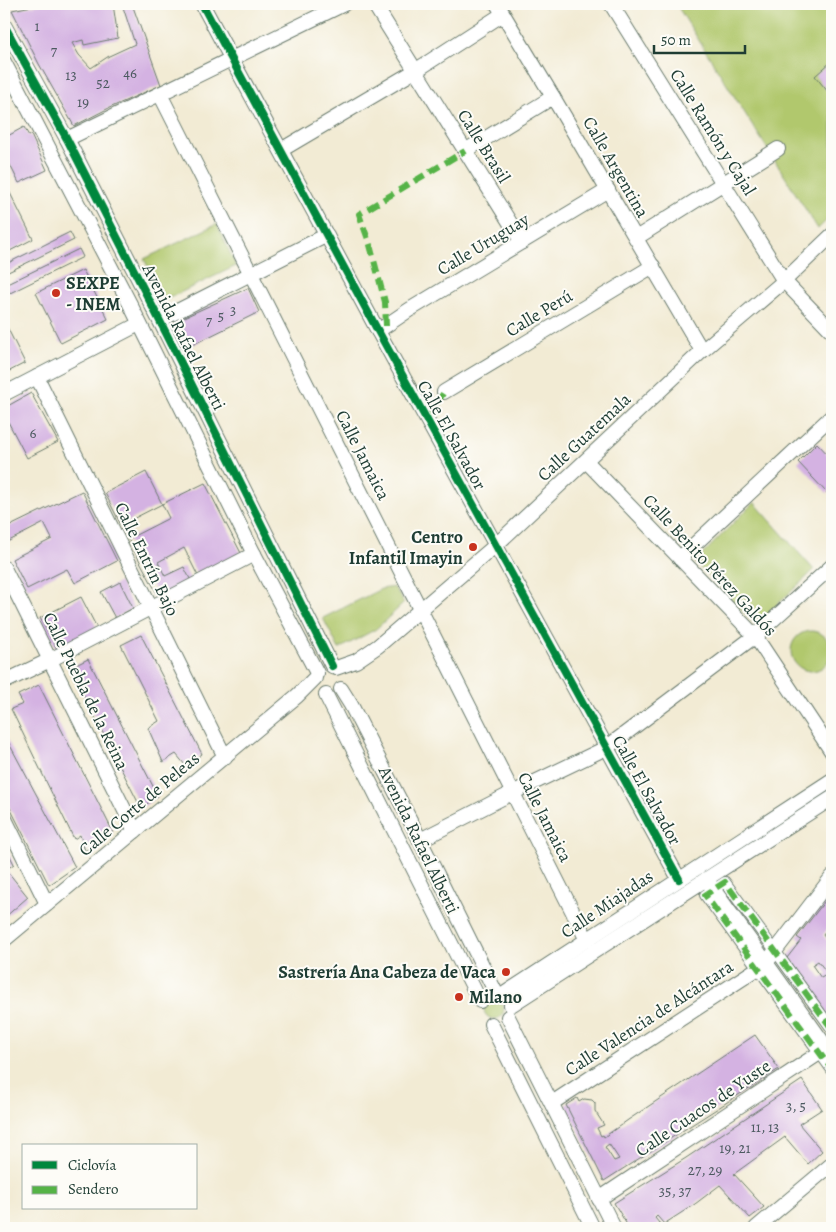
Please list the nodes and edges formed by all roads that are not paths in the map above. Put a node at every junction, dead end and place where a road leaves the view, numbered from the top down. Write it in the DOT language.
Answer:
graph roads {
  1 [pos="202,4"];
  2 [pos="344,4"];
  3 [pos="374,4"];
  4 [pos="611,4"];
  5 [pos="500,9"];
  6 [pos="4,25"];
  7 [pos="231,58"];
  8 [pos="4,62"];
  9 [pos="415,71"];
  10 [pos="160,94"];
  11 [pos="553,97"];
  12 [pos="67,139"];
  13 [pos="778,149"];
  14 [pos="281,150"];
  15 [pos="465,151"];
  16 [pos="723,184"];
  17 [pos="608,190"];
  18 [pos="832,234"];
  19 [pos="327,235"];
  20 [pos="636,238"];
  21 [pos="522,242"];
  22 [pos="653,266"];
  23 [pos="251,274"];
  24 [pos="784,281"];
  25 [pos="160,320"];
  26 [pos="139,324"];
  27 [pos="378,331"];
  28 [pos="832,331"];
  29 [pos="702,351"];
  30 [pos="36,377"];
  31 [pos="444,392"];
  32 [pos="4,394"];
  33 [pos="832,416"];
  34 [pos="586,461"];
  35 [pos="496,545"];
  36 [pos="254,554"];
  37 [pos="680,558"];
  38 [pos="4,568"];
  39 [pos="831,569"];
  40 [pos="150,608"];
  41 [pos="420,610"];
  42 [pos="755,636"];
  43 [pos="50,660"];
  44 [pos="356,661"];
  45 [pos="334,667"];
  46 [pos="316,676"];
  47 [pos="4,682"];
  48 [pos="342,686"];
  49 [pos="323,694"];
  50 [pos="297,696"];
  51 [pos="606,748"];
  52 [pos="832,752"];
  53 [pos="225,757"];
  54 [pos="832,780"];
  55 [pos="512,793"];
  56 [pos="832,798"];
  57 [pos="4,817"];
  58 [pos="134,832"];
  59 [pos="420,840"];
  60 [pos="832,877"];
  61 [pos="679,879"];
  62 [pos="706,879"];
  63 [pos="47,904"];
  64 [pos="4,940"];
  65 [pos="588,940"];
  66 [pos="766,964"];
  67 [pos="480,1001"];
  68 [pos="505,1002"];
  69 [pos="491,1024"];
  70 [pos="832,1029"];
  71 [pos="830,1052"];
  72 [pos="832,1070"];
  73 [pos="552,1103"];
  74 [pos="832,1164"];
  75 [pos="599,1199"];
  76 [pos="593,1228"];
  77 [pos="614,1228"];
  78 [pos="756,1228"];
  1 -- 7 [label="street, Calle El Salvador"];
  2 -- 7 [label="street"];
  3 -- 9 [label="street, Calle Brasil"];
  4 -- 16 [label="street, Calle Ramón y Cajal"];
  5 -- 9 [label="street"];
  5 -- 11 [label="street, Calle Argentina"];
  6 -- 12 [label="street, Avenida Rafael Alberti"];
  7 -- 10 [label="street"];
  7 -- 14 [label="street, Calle El Salvador"];
  8 -- 26 [label="street, Avenida Rafael Alberti"];
  9 -- 14 [label="street"];
  9 -- 15 [label="street, Calle Brasil"];
  10 -- 12 [label="street"];
  10 -- 23 [label="street, Calle Jamaica"];
  11 -- 15 [label="street"];
  11 -- 17 [label="street, Calle Argentina"];
  12 -- 25 [label="street, Avenida Rafael Alberti"];
  13 -- 16 [label="street"];
  14 -- 19 [label="street, Calle El Salvador"];
  15 -- 21 [label="street, Calle Brasil"];
  16 -- 20 [label="street"];
  16 -- 24 [label="street, Calle Ramón y Cajal"];
  17 -- 20 [label="street, Calle Argentina"];
  17 -- 21 [label="street, Calle Uruguay"];
  18 -- 24 [label="street, Calle Guatemala"];
  19 -- 23 [label="street"];
  19 -- 27 [label="street, Calle El Salvador"];
  20 -- 22 [label="street, Calle Argentina"];
  21 -- 27 [label="street, Calle Uruguay"];
  22 -- 29 [label="street, Calle Argentina"];
  22 -- 31 [label="street, Calle Perú"];
  23 -- 25 [label="street"];
  23 -- 41 [label="street, Calle Jamaica"];
  24 -- 28 [label="street, Calle Ramón y Cajal"];
  24 -- 29 [label="street, Calle Guatemala"];
  25 -- 45 [label="street, Avenida Rafael Alberti"];
  26 -- 30 [label="street"];
  26 -- 36 [label="street, Avenida Rafael Alberti"];
  27 -- 35 [label="street, Calle El Salvador"];
  29 -- 34 [label="street, Calle Guatemala"];
  30 -- 32 [label="street"];
  30 -- 40 [label="street, Calle Entrín Bajo"];
  33 -- 37 [label="street"];
  34 -- 35 [label="street, Calle Guatemala"];
  34 -- 37 [label="street, Calle Benito Pérez Galdós"];
  35 -- 41 [label="street, Calle Guatemala"];
  35 -- 51 [label="street, Calle El Salvador"];
  36 -- 40 [label="street"];
  36 -- 46 [label="street, Avenida Rafael Alberti"];
  37 -- 42 [label="street, Calle Benito Pérez Galdós"];
  38 -- 43 [label="street, Calle Puebla de la Reina"];
  39 -- 42 [label="street"];
  40 -- 43 [label="street"];
  40 -- 53 [label="street, Calle Entrín Bajo"];
  41 -- 44 [label="street, Calle Guatemala"];
  41 -- 55 [label="street, Calle Jamaica"];
  42 -- 51 [label="street"];
  42 -- 52 [label="street, Calle Benito Pérez Galdós"];
  43 -- 47 [label="street"];
  43 -- 58 [label="street, Calle Puebla de la Reina"];
  44 -- 45 [label="street, Calle Guatemala"];
  44 -- 48 [label="street, Calle Guatemala"];
  45 -- 46 [label="street"];
  45 -- 48 [label="street"];
  46 -- 49 [label="street"];
  46 -- 50 [label="street, Calle Corte de Peleas"];
  48 -- 49 [label="street"];
  48 -- 59 [label="street, Avenida Rafael Alberti"];
  49 -- 50 [label="street"];
  49 -- 67 [label="street, Avenida Rafael Alberti"];
  50 -- 53 [label="street, Calle Corte de Peleas"];
  51 -- 55 [label="street"];
  51 -- 61 [label="street, Calle El Salvador"];
  53 -- 58 [label="street, Calle Corte de Peleas"];
  54 -- 61 [label="street, Calle Miajadas"];
  55 -- 59 [label="street"];
  55 -- 65 [label="street, Calle Jamaica"];
  56 -- 62 [label="street, Calle Miajadas"];
  57 -- 63 [label="street"];
  58 -- 63 [label="street, Calle Corte de Peleas"];
  59 -- 68 [label="street, Avenida Rafael Alberti"];
  60 -- 66 [label="street, Calle Valencia de Alcántara"];
  61 -- 65 [label="street, Calle Miajadas"];
  62 -- 66 [label="street"];
  62 -- 68 [label="street, Calle Miajadas"];
  63 -- 64 [label="street, Calle Corte de Peleas"];
  65 -- 68 [label="street, Calle Miajadas"];
  66 -- 71 [label="street"];
  66 -- 73 [label="street, Calle Valencia de Alcántara"];
  67 -- 68 [label="street"];
  67 -- 69 [label="street"];
  68 -- 69 [label="street"];
  68 -- 73 [label="street, Avenida Rafael Alberti"];
  69 -- 76 [label="street"];
  70 -- 72 [label="street"];
  71 -- 75 [label="street, Calle Cuacos de Yuste"];
  73 -- 75 [label="street, Avenida Rafael Alberti"];
  74 -- 78 [label="street"];
  75 -- 77 [label="street, Avenida Rafael Alberti"];
}
